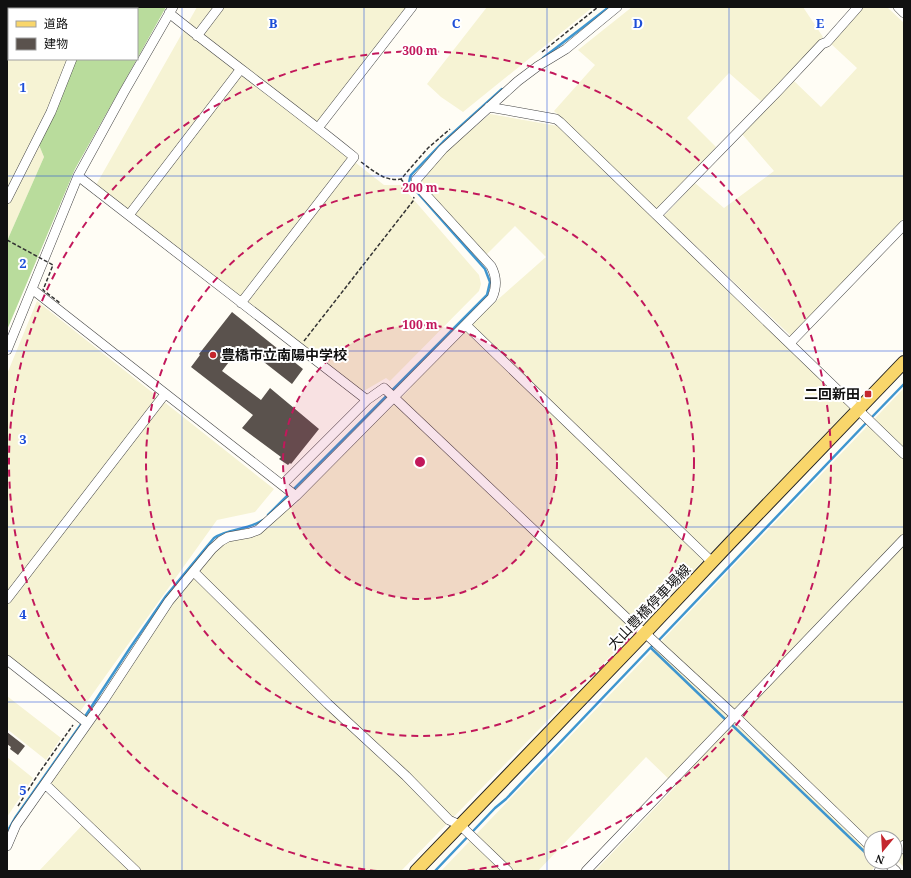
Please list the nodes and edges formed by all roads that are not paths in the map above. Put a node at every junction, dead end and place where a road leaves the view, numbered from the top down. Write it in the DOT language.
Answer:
graph roads {
  1 [pos="218,7"];
  2 [pos="412,7"];
  3 [pos="617,7"];
  4 [pos="858,7"];
  5 [pos="898,7"];
  6 [pos="171,10"];
  7 [pos="904,13"];
  8 [pos="197,36"];
  9 [pos="72,60"];
  10 [pos="240,70"];
  11 [pos="489,107"];
  12 [pos="318,128"];
  13 [pos="78,176"];
  14 [pos="7,198"];
  15 [pos="129,215"];
  16 [pos="657,215"];
  17 [pos="904,225"];
  18 [pos="32,289"];
  19 [pos="241,303"];
  20 [pos="466,324"];
  21 [pos="790,343"];
  22 [pos="7,350"];
  23 [pos="904,362"];
  24 [pos="166,394"];
  25 [pos="394,398"];
  26 [pos="366,400"];
  27 [pos="858,410"];
  28 [pos="904,454"];
  29 [pos="285,487"];
  30 [pos="296,496"];
  31 [pos="904,539"];
  32 [pos="712,562"];
  33 [pos="194,572"];
  34 [pos="7,599"];
  35 [pos="648,636"];
  36 [pos="7,660"];
  37 [pos="733,716"];
  38 [pos="82,719"];
  39 [pos="45,784"];
  40 [pos="468,832"];
  41 [pos="863,839"];
  42 [pos="7,846"];
  43 [pos="136,871"];
  44 [pos="416,871"];
  45 [pos="508,871"];
  46 [pos="586,871"];
  1 -- 8 [label="street"];
  2 -- 12 [label="street"];
  3 -- 11 [label="street"];
  4 -- 16 [label="street"];
  5 -- 7 [label="street"];
  6 -- 8 [label="street"];
  6 -- 13 [label="street"];
  8 -- 10 [label="street"];
  9 -- 14 [label="street"];
  10 -- 12 [label="street"];
  10 -- 15 [label="street"];
  11 -- 16 [label="street"];
  11 -- 20 [label="street"];
  12 -- 19 [label="street"];
  13 -- 15 [label="street"];
  13 -- 18 [label="street"];
  15 -- 19 [label="street"];
  16 -- 21 [label="street"];
  17 -- 21 [label="street"];
  18 -- 22 [label="street"];
  18 -- 24 [label="street"];
  19 -- 26 [label="street"];
  20 -- 25 [label="street"];
  20 -- 32 [label="street"];
  21 -- 27 [label="street"];
  23 -- 27 [label="main road, 大山豊橋停車場線"];
  24 -- 29 [label="street"];
  24 -- 34 [label="street"];
  25 -- 26 [label="street"];
  25 -- 30 [label="street"];
  25 -- 35 [label="street"];
  26 -- 29 [label="street"];
  27 -- 28 [label="street"];
  27 -- 32 [label="main road, 大山豊橋停車場線"];
  29 -- 30 [label="street"];
  30 -- 33 [label="street"];
  31 -- 37 [label="street"];
  32 -- 35 [label="main road, 大山豊橋停車場線"];
  33 -- 38 [label="street"];
  33 -- 40 [label="street"];
  35 -- 37 [label="street"];
  35 -- 40 [label="main road, 大山豊橋停車場線"];
  36 -- 38 [label="street"];
  37 -- 41 [label="street"];
  37 -- 46 [label="street"];
  38 -- 39 [label="street"];
  39 -- 42 [label="street"];
  39 -- 43 [label="street"];
  40 -- 44 [label="main road, 大山豊橋停車場線"];
  40 -- 45 [label="street"];
}
